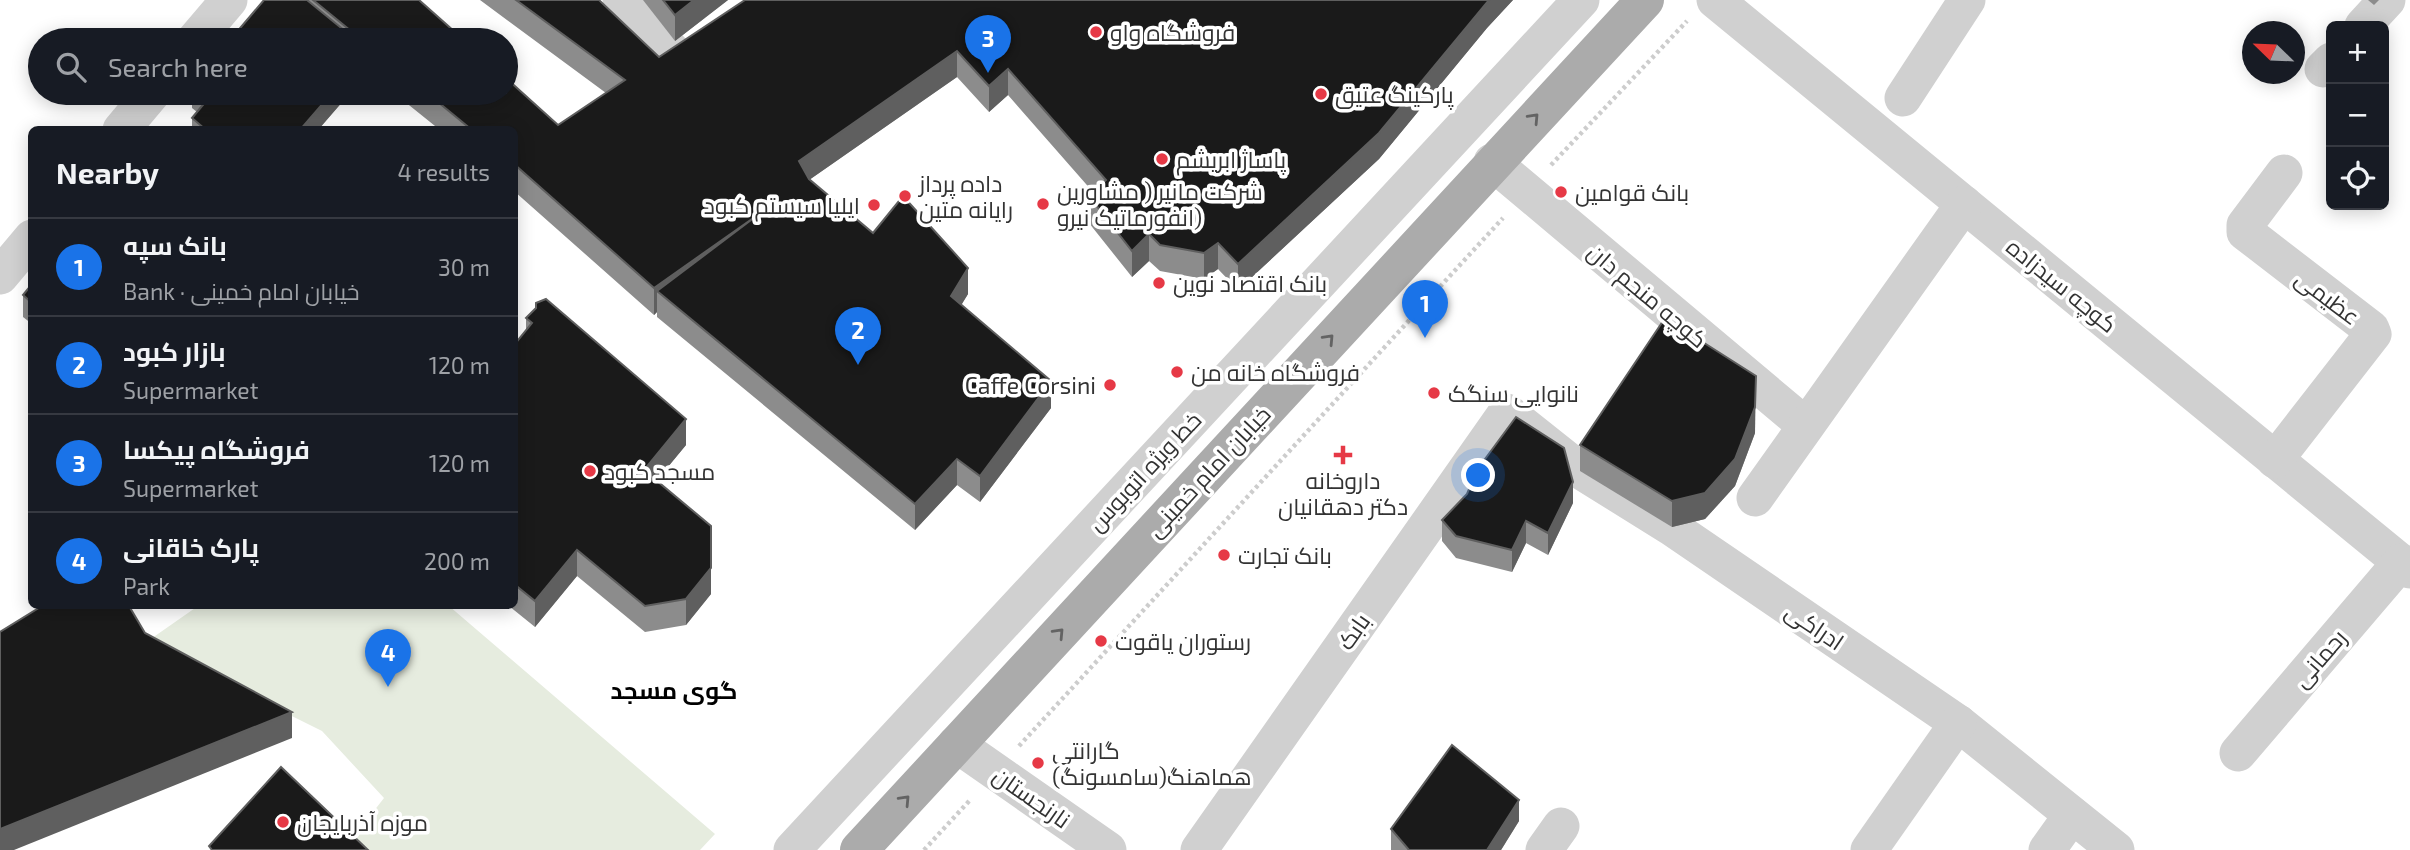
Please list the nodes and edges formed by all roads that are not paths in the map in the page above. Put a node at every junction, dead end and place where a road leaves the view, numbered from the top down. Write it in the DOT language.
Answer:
graph roads {
  1 [pos="229,0"];
  2 [pos="621,0"];
  3 [pos="1581,0"];
  4 [pos="1645,0"];
  5 [pos="1967,0"];
  6 [pos="2387,0"];
  7 [pos="1706,5"];
  8 [pos="2368,21"];
  9 [pos="205,28"];
  10 [pos="679,58"];
  11 [pos="1903,98"];
  12 [pos="142,105"];
  13 [pos="124,126"];
  14 [pos="1492,162"];
  15 [pos="2284,173"];
  16 [pos="1964,204"];
  17 [pos="28,243"];
  18 [pos="0,276"];
  19 [pos="1507,412"];
  20 [pos="1805,425"];
  21 [pos="2275,460"];
  22 [pos="1755,498"];
  23 [pos="2405,566"];
  24 [pos="1958,723"];
  25 [pos="956,744"];
  26 [pos="2238,753"];
  27 [pos="2072,815"];
  28 [pos="792,850"];
  29 [pos="859,850"];
  30 [pos="1108,850"];
  31 [pos="1199,850"];
  32 [pos="1869,850"];
  33 [pos="2047,850"];
  34 [pos="2116,850"];
  1 -- 9 [label="street"];
  2 -- 10 [label="street"];
  3 -- 28 [label="street, خط ویژه اتوبوس"];
  14 -- 4 [label="main road, خیابان امام خمینی, one-way"];
  5 -- 11 [label="street"];
  6 -- 8 [label="street"];
  7 -- 16 [label="street, کوچه سیدزاده"];
  12 -- 13 [label="street"];
  14 -- 20 [label="street, کوچه منجم دان"];
  25 -- 14 [label="main road, خیابان امام خمینی, one-way"];
  15 -- 21 [label="street, عظیمی"];
  16 -- 20 [label="street"];
  16 -- 21 [label="street, کوچه سیدزاده"];
  17 -- 18 [label="street"];
  19 -- 24 [label="street, ادراکی"];
  19 -- 31 [label="street, بابک"];
  20 -- 22 [label="street"];
  21 -- 23 [label="street, کوچه سیدزاده"];
  23 -- 26 [label="street, رحمانی"];
  24 -- 27 [label="street, ادراکی"];
  24 -- 32 [label="street"];
  29 -- 25 [label="main road, خیابان امام خمینی, one-way"];
  25 -- 30 [label="street, نارنجستان"];
  27 -- 33 [label="street"];
  27 -- 34 [label="street, ادراکی"];
}
